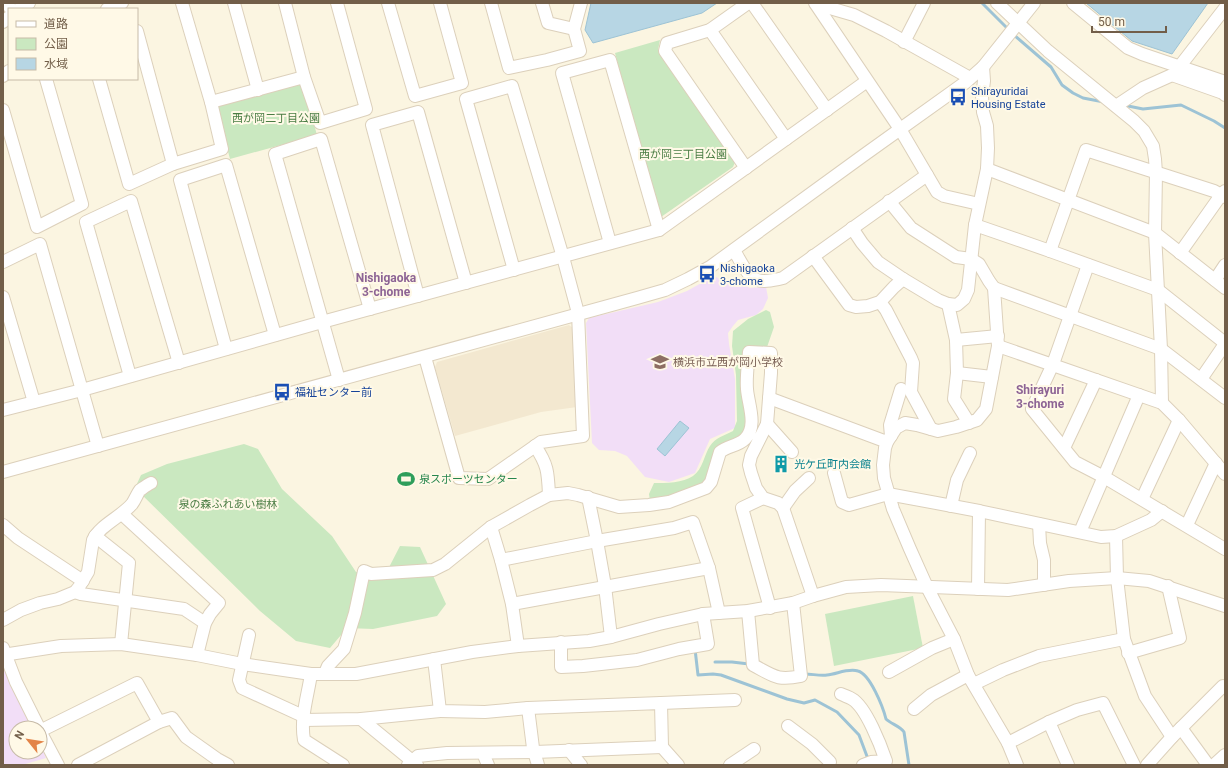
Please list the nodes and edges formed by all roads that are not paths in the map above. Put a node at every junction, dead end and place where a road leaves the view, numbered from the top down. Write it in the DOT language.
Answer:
graph roads {
  1 [pos="122,3"];
  2 [pos="182,3"];
  3 [pos="234,3"];
  4 [pos="285,3"];
  5 [pos="337,3"];
  6 [pos="388,3"];
  7 [pos="440,3"];
  8 [pos="491,3"];
  9 [pos="542,3"];
  10 [pos="581,3"];
  11 [pos="748,3"];
  12 [pos="752,3"];
  13 [pos="924,3"];
  14 [pos="997,3"];
  15 [pos="1034,3"];
  16 [pos="1073,3"];
  17 [pos="816,4"];
  18 [pos="110,8"];
  19 [pos="1225,8"];
  20 [pos="1017,23"];
  21 [pos="574,29"];
  22 [pos="710,30"];
  23 [pos="138,35"];
  24 [pos="904,42"];
  25 [pos="1180,66"];
  26 [pos="982,67"];
  27 [pos="304,77"];
  28 [pos="970,78"];
  29 [pos="46,80"];
  30 [pos="99,80"];
  31 [pos="867,81"];
  32 [pos="1225,82"];
  33 [pos="258,90"];
  34 [pos="1225,95"];
  35 [pos="211,102"];
  36 [pos="1116,106"];
  37 [pos="3,110"];
  38 [pos="827,110"];
  39 [pos="900,129"];
  40 [pos="786,139"];
  41 [pos="173,164"];
  42 [pos="746,168"];
  43 [pos="987,169"];
  44 [pos="1156,173"];
  45 [pos="927,175"];
  46 [pos="1224,194"];
  47 [pos="1068,200"];
  48 [pos="889,201"];
  49 [pos="979,204"];
  50 [pos="975,225"];
  51 [pos="852,228"];
  52 [pos="659,230"];
  53 [pos="1155,233"];
  54 [pos="610,243"];
  55 [pos="734,250"];
  56 [pos="1050,251"];
  57 [pos="1180,253"];
  58 [pos="812,256"];
  59 [pos="563,257"];
  60 [pos="971,258"];
  61 [pos="3,262"];
  62 [pos="1088,265"];
  63 [pos="1225,265"];
  64 [pos="514,270"];
  65 [pos="903,279"];
  66 [pos="1215,280"];
  67 [pos="466,283"];
  68 [pos="994,288"];
  69 [pos="1225,288"];
  70 [pos="1158,290"];
  71 [pos="418,296"];
  72 [pos="3,297"];
  73 [pos="880,302"];
  74 [pos="948,304"];
  75 [pos="370,309"];
  76 [pos="578,313"];
  77 [pos="1070,316"];
  78 [pos="322,322"];
  79 [pos="275,335"];
  80 [pos="956,340"];
  81 [pos="998,341"];
  82 [pos="1225,344"];
  83 [pos="226,349"];
  84 [pos="1161,349"];
  85 [pos="425,357"];
  86 [pos="179,363"];
  87 [pos="1053,364"];
  88 [pos="957,372"];
  89 [pos="130,376"];
  90 [pos="992,377"];
  91 [pos="1201,379"];
  92 [pos="338,380"];
  93 [pos="1096,380"];
  94 [pos="901,389"];
  95 [pos="82,390"];
  96 [pos="1139,395"];
  97 [pos="769,398"];
  98 [pos="1225,398"];
  99 [pos="34,402"];
  100 [pos="1162,403"];
  101 [pos="3,410"];
  102 [pos="1179,420"];
  103 [pos="969,423"];
  104 [pos="767,424"];
  105 [pos="931,429"];
  106 [pos="889,439"];
  107 [pos="98,446"];
  108 [pos="535,446"];
  109 [pos="1064,448"];
  110 [pos="792,452"];
  111 [pos="970,453"];
  112 [pos="1216,463"];
  113 [pos="3,472"];
  114 [pos="834,474"];
  115 [pos="1225,474"];
  116 [pos="1104,477"];
  117 [pos="809,478"];
  118 [pos="150,483"];
  119 [pos="888,494"];
  120 [pos="549,495"];
  121 [pos="588,497"];
  122 [pos="762,498"];
  123 [pos="1142,499"];
  124 [pos="951,506"];
  125 [pos="783,508"];
  126 [pos="979,511"];
  127 [pos="1162,511"];
  128 [pos="122,514"];
  129 [pos="1039,524"];
  130 [pos="3,525"];
  131 [pos="1187,525"];
  132 [pos="491,527"];
  133 [pos="1080,532"];
  134 [pos="95,536"];
  135 [pos="1116,536"];
  136 [pos="597,541"];
  137 [pos="1225,549"];
  138 [pos="501,560"];
  139 [pos="709,568"];
  140 [pos="1117,578"];
  141 [pos="83,581"];
  142 [pos="1044,585"];
  143 [pos="605,586"];
  144 [pos="1168,586"];
  145 [pos="927,587"];
  146 [pos="978,589"];
  147 [pos="75,592"];
  148 [pos="813,596"];
  149 [pos="125,600"];
  150 [pos="793,603"];
  151 [pos="512,604"];
  152 [pos="1225,606"];
  153 [pos="770,608"];
  154 [pos="748,612"];
  155 [pos="719,613"];
  156 [pos="703,614"];
  157 [pos="3,620"];
  158 [pos="205,623"];
  159 [pos="249,635"];
  160 [pos="611,638"];
  161 [pos="954,639"];
  162 [pos="1124,639"];
  163 [pos="561,642"];
  164 [pos="121,644"];
  165 [pos="518,646"];
  166 [pos="4,653"];
  167 [pos="1128,653"];
  168 [pos="197,655"];
  169 [pos="434,659"];
  170 [pos="242,664"];
  171 [pos="889,672"];
  172 [pos="325,673"];
  173 [pos="311,674"];
  174 [pos="971,679"];
  175 [pos="1224,686"];
  176 [pos="841,694"];
  177 [pos="735,700"];
  178 [pos="661,703"];
  179 [pos="528,708"];
  180 [pos="914,709"];
  181 [pos="440,711"];
  182 [pos="303,718"];
  183 [pos="361,719"];
  184 [pos="35,720"];
  185 [pos="159,722"];
  186 [pos="1049,722"];
  187 [pos="788,726"];
  188 [pos="48,727"];
  189 [pos="1176,732"];
  190 [pos="1008,743"];
  191 [pos="48,746"];
  192 [pos="662,747"];
  193 [pos="754,749"];
  194 [pos="569,750"];
  195 [pos="483,752"];
  196 [pos="535,752"];
  197 [pos="1225,755"];
  198 [pos="412,763"];
  199 [pos="889,763"];
  200 [pos="829,764"];
  201 [pos="869,764"];
  202 [pos="58,765"];
  203 [pos="78,765"];
  204 [pos="228,765"];
  205 [pos="343,765"];
  206 [pos="488,765"];
  207 [pos="538,765"];
  208 [pos="581,765"];
  209 [pos="678,765"];
  210 [pos="730,765"];
  211 [pos="1016,765"];
  212 [pos="1068,765"];
  213 [pos="1134,765"];
  214 [pos="1147,765"];
  215 [pos="1208,765"];
  216 [pos="1214,765"];
  1 -- 18 [label="street"];
  2 -- 35 [label="street"];
  3 -- 33 [label="street"];
  4 -- 27 [label="street"];
  5 -- 27 [label="street"];
  6 -- 7 [label="street"];
  8 -- 21 [label="street"];
  9 -- 21 [label="street"];
  10 -- 21 [label="street"];
  11 -- 22 [label="street"];
  12 -- 38 [label="street"];
  13 -- 24 [label="street"];
  14 -- 20 [label="street"];
  15 -- 20 [label="street"];
  16 -- 25 [label="street"];
  17 -- 24 [label="street"];
  17 -- 31 [label="street"];
  19 -- 25 [label="street"];
  20 -- 26 [label="street"];
  20 -- 36 [label="street"];
  22 -- 40 [label="street"];
  22 -- 42 [label="street"];
  23 -- 41 [label="street"];
  24 -- 28 [label="street"];
  25 -- 32 [label="street"];
  26 -- 28 [label="street"];
  26 -- 43 [label="street"];
  27 -- 33 [label="street"];
  28 -- 39 [label="street"];
  29 -- 37 [label="street"];
  30 -- 41 [label="street"];
  31 -- 38 [label="street"];
  31 -- 39 [label="street"];
  33 -- 35 [label="street"];
  34 -- 36 [label="street"];
  35 -- 41 [label="street"];
  36 -- 44 [label="street"];
  38 -- 40 [label="street"];
  39 -- 45 [label="street"];
  39 -- 55 [label="street"];
  40 -- 42 [label="street"];
  42 -- 52 [label="street"];
  43 -- 47 [label="street"];
  43 -- 49 [label="street"];
  44 -- 46 [label="street"];
  44 -- 47 [label="street"];
  44 -- 53 [label="street"];
  45 -- 48 [label="street"];
  45 -- 49 [label="street"];
  46 -- 57 [label="street"];
  47 -- 53 [label="street"];
  47 -- 56 [label="street"];
  48 -- 51 [label="street"];
  48 -- 60 [label="street"];
  49 -- 50 [label="street"];
  50 -- 56 [label="street"];
  50 -- 60 [label="street"];
  51 -- 58 [label="street"];
  51 -- 65 [label="street"];
  52 -- 54 [label="street"];
  52 -- 54 [label="street"];
  53 -- 57 [label="street"];
  53 -- 70 [label="street"];
  54 -- 59 [label="street"];
  55 -- 58 [label="street"];
  55 -- 76 [label="street"];
  56 -- 62 [label="street"];
  57 -- 66 [label="street"];
  58 -- 73 [label="street"];
  59 -- 64 [label="street"];
  59 -- 64 [label="street"];
  59 -- 76 [label="street"];
  60 -- 68 [label="street"];
  60 -- 74 [label="street"];
  61 -- 95 [label="street"];
  62 -- 70 [label="street"];
  62 -- 77 [label="street"];
  63 -- 66 [label="street"];
  64 -- 67 [label="street"];
  65 -- 73 [label="street"];
  65 -- 74 [label="street"];
  66 -- 69 [label="street"];
  67 -- 71 [label="street"];
  67 -- 71 [label="street"];
  68 -- 77 [label="street"];
  68 -- 81 [label="street"];
  70 -- 82 [label="street"];
  70 -- 84 [label="street"];
  71 -- 75 [label="street"];
  72 -- 99 [label="street"];
  73 -- 105 [label="street"];
  74 -- 80 [label="street"];
  75 -- 78 [label="street"];
  75 -- 78 [label="street"];
  76 -- 85 [label="street"];
  76 -- 108 [label="street"];
  77 -- 84 [label="street"];
  77 -- 87 [label="street"];
  78 -- 79 [label="street"];
  78 -- 92 [label="street"];
  79 -- 83 [label="street"];
  79 -- 83 [label="street"];
  80 -- 81 [label="street"];
  80 -- 88 [label="street"];
  81 -- 87 [label="street"];
  81 -- 90 [label="street"];
  82 -- 91 [label="street"];
  83 -- 86 [label="street"];
  84 -- 91 [label="street"];
  84 -- 100 [label="street"];
  85 -- 92 [label="street"];
  85 -- 108 [label="street"];
  86 -- 89 [label="street"];
  86 -- 89 [label="street"];
  87 -- 93 [label="street"];
  87 -- 109 [label="street"];
  88 -- 90 [label="street"];
  88 -- 103 [label="street"];
  89 -- 95 [label="street"];
  90 -- 103 [label="street"];
  91 -- 98 [label="street"];
  92 -- 107 [label="street"];
  93 -- 96 [label="street"];
  93 -- 109 [label="street"];
  94 -- 106 [label="street"];
  95 -- 99 [label="street"];
  95 -- 107 [label="street"];
  96 -- 100 [label="street"];
  96 -- 116 [label="street"];
  97 -- 104 [label="street"];
  97 -- 106 [label="street"];
  97 -- 121 [label="street"];
  99 -- 101 [label="street"];
  100 -- 102 [label="street"];
  102 -- 112 [label="street"];
  102 -- 123 [label="street"];
  103 -- 105 [label="street"];
  104 -- 110 [label="street"];
  104 -- 122 [label="street"];
  105 -- 106 [label="street"];
  106 -- 119 [label="street"];
  107 -- 113 [label="street"];
  108 -- 120 [label="street"];
  109 -- 116 [label="street"];
  111 -- 124 [label="street"];
  112 -- 115 [label="street"];
  112 -- 131 [label="street"];
  114 -- 119 [label="street"];
  116 -- 123 [label="street"];
  116 -- 133 [label="street"];
  117 -- 125 [label="street"];
  118 -- 128 [label="street"];
  119 -- 124 [label="street"];
  119 -- 145 [label="street"];
  120 -- 121 [label="street"];
  120 -- 132 [label="street"];
  121 -- 136 [label="street"];
  122 -- 125 [label="street"];
  122 -- 153 [label="street"];
  123 -- 127 [label="street"];
  124 -- 126 [label="street"];
  125 -- 148 [label="street"];
  126 -- 129 [label="street"];
  126 -- 146 [label="street"];
  127 -- 131 [label="street"];
  127 -- 135 [label="street"];
  128 -- 134 [label="street"];
  128 -- 158 [label="street"];
  129 -- 133 [label="street"];
  129 -- 142 [label="street"];
  130 -- 141 [label="street"];
  131 -- 137 [label="street"];
  132 -- 138 [label="street"];
  132 -- 172 [label="street"];
  133 -- 135 [label="street"];
  134 -- 141 [label="street"];
  134 -- 149 [label="street"];
  135 -- 140 [label="street"];
  136 -- 138 [label="street"];
  136 -- 139 [label="street"];
  136 -- 143 [label="street"];
  138 -- 151 [label="street"];
  139 -- 143 [label="street"];
  139 -- 155 [label="street"];
  140 -- 142 [label="street"];
  140 -- 144 [label="street"];
  140 -- 162 [label="street"];
  141 -- 147 [label="street"];
  142 -- 146 [label="street"];
  143 -- 151 [label="street"];
  143 -- 160 [label="street"];
  144 -- 152 [label="street"];
  144 -- 167 [label="street"];
  145 -- 146 [label="street"];
  145 -- 148 [label="street"];
  145 -- 161 [label="street"];
  147 -- 149 [label="street"];
  147 -- 157 [label="street"];
  148 -- 150 [label="street"];
  149 -- 158 [label="street"];
  149 -- 164 [label="street"];
  150 -- 153 [label="street"];
  150 -- 154 [label="street"];
  151 -- 165 [label="street"];
  153 -- 154 [label="street"];
  154 -- 155 [label="street"];
  155 -- 156 [label="street"];
  156 -- 160 [label="street"];
  156 -- 163 [label="street"];
  158 -- 168 [label="street"];
  159 -- 170 [label="street"];
  160 -- 163 [label="street"];
  161 -- 171 [label="street"];
  161 -- 174 [label="street"];
  162 -- 167 [label="street"];
  162 -- 174 [label="street"];
  163 -- 165 [label="street"];
  164 -- 166 [label="street"];
  164 -- 168 [label="street"];
  165 -- 169 [label="street"];
  166 -- 184 [label="street"];
  167 -- 189 [label="street"];
  168 -- 170 [label="street"];
  169 -- 172 [label="street"];
  169 -- 181 [label="street"];
  170 -- 173 [label="street"];
  170 -- 182 [label="street"];
  172 -- 173 [label="street"];
  173 -- 182 [label="street"];
  174 -- 180 [label="street"];
  174 -- 190 [label="street"];
  175 -- 189 [label="street"];
  176 -- 199 [label="street"];
  177 -- 178 [label="street"];
  178 -- 179 [label="street"];
  178 -- 192 [label="street"];
  179 -- 181 [label="street"];
  179 -- 196 [label="street"];
  181 -- 183 [label="street"];
  182 -- 183 [label="street"];
  182 -- 205 [label="street"];
  183 -- 198 [label="street"];
  185 -- 188 [label="street"];
  185 -- 203 [label="street"];
  185 -- 204 [label="street"];
  186 -- 190 [label="street"];
  186 -- 212 [label="street"];
  186 -- 213 [label="street"];
  187 -- 200 [label="street"];
  189 -- 214 [label="street"];
  189 -- 215 [label="street"];
  190 -- 211 [label="street"];
  191 -- 202 [label="street"];
  192 -- 194 [label="street"];
  192 -- 209 [label="street"];
  193 -- 210 [label="street"];
  194 -- 196 [label="street"];
  194 -- 208 [label="street"];
  195 -- 196 [label="street"];
  195 -- 198 [label="street"];
  195 -- 206 [label="street"];
  196 -- 207 [label="street"];
  197 -- 216 [label="street"];
  199 -- 201 [label="street"];
}
